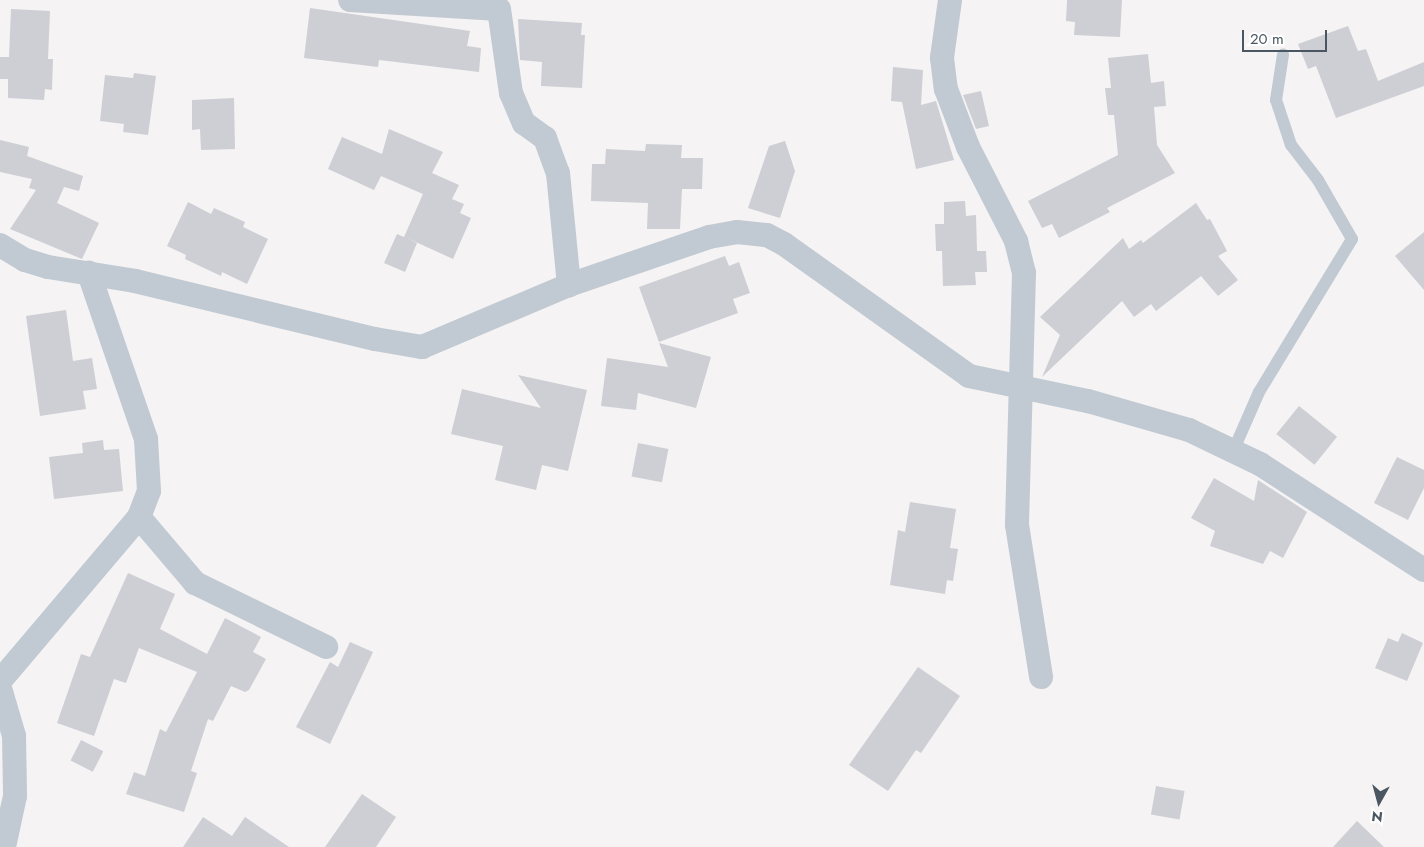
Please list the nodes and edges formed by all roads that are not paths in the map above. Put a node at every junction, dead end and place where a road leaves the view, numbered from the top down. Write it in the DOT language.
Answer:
graph roads {
  1 [pos="350,0"];
  2 [pos="950,0"];
  3 [pos="1283,54"];
  4 [pos="0,245"];
  5 [pos="89,273"];
  6 [pos="568,285"];
  7 [pos="1022,387"];
  8 [pos="1234,450"];
  9 [pos="139,517"];
  10 [pos="1424,570"];
  11 [pos="326,647"];
  12 [pos="1041,677"];
  13 [pos="0,681"];
  14 [pos="0,688"];
  15 [pos="4,847"];
  1 -- 6 [label="street"];
  2 -- 7 [label="street"];
  3 -- 8 [label="lane"];
  4 -- 5 [label="street"];
  5 -- 6 [label="street"];
  5 -- 9 [label="street"];
  6 -- 7 [label="street"];
  7 -- 8 [label="street"];
  7 -- 12 [label="street"];
  8 -- 10 [label="street"];
  9 -- 11 [label="street"];
  9 -- 13 [label="street"];
  14 -- 15 [label="street"];
}
